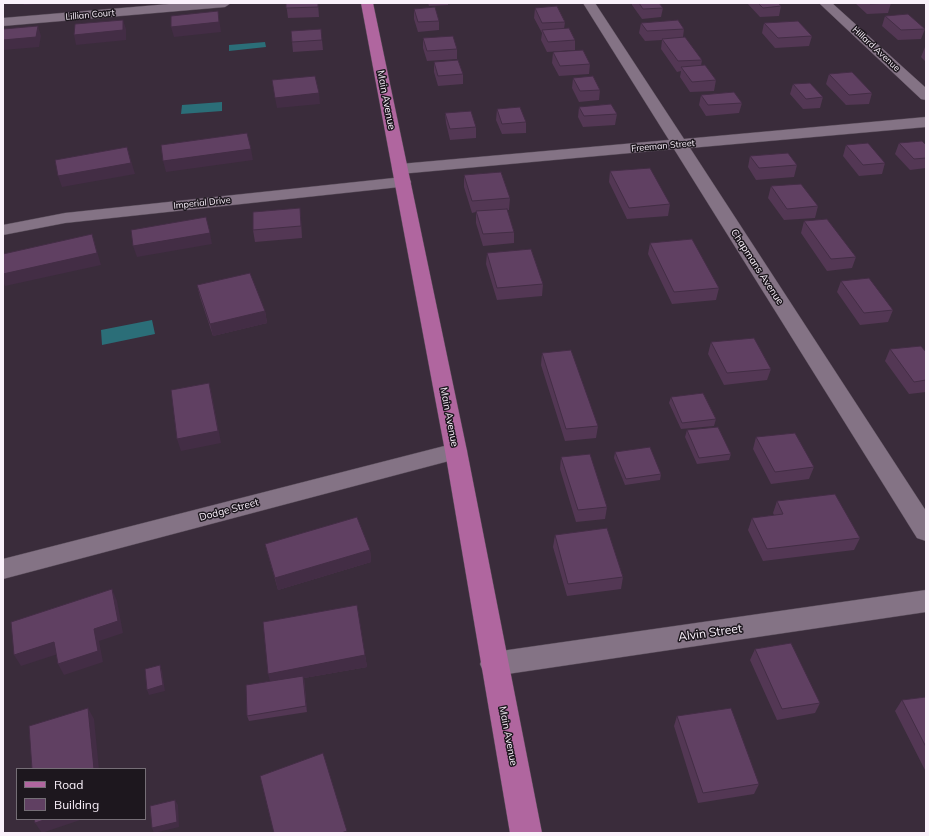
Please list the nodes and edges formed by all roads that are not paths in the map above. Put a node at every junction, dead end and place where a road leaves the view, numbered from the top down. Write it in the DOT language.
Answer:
graph roads {
  1 [pos="225,3"];
  2 [pos="367,3"];
  3 [pos="589,3"];
  4 [pos="825,3"];
  5 [pos="3,22"];
  6 [pos="926,96"];
  7 [pos="926,122"];
  8 [pos="679,144"];
  9 [pos="402,176"];
  10 [pos="3,230"];
  11 [pos="456,451"];
  12 [pos="926,531"];
  13 [pos="3,569"];
  14 [pos="926,601"];
  15 [pos="494,664"];
  16 [pos="526,833"];
  1 -- 5 [label="street, Lillian Court"];
  2 -- 9 [label="main road, Main Avenue"];
  3 -- 8 [label="street, Chapmans Avenue"];
  4 -- 6 [label="street, Hillard Avenue"];
  7 -- 8 [label="street, Freeman Street"];
  8 -- 9 [label="street, Freeman Street"];
  8 -- 12 [label="street, Chapmans Avenue"];
  9 -- 10 [label="street, Imperial Drive"];
  9 -- 11 [label="main road, Main Avenue"];
  11 -- 13 [label="street, Dodge Street"];
  11 -- 15 [label="main road, Main Avenue"];
  14 -- 15 [label="street, Alvin Street"];
  15 -- 16 [label="main road, Main Avenue"];
}
